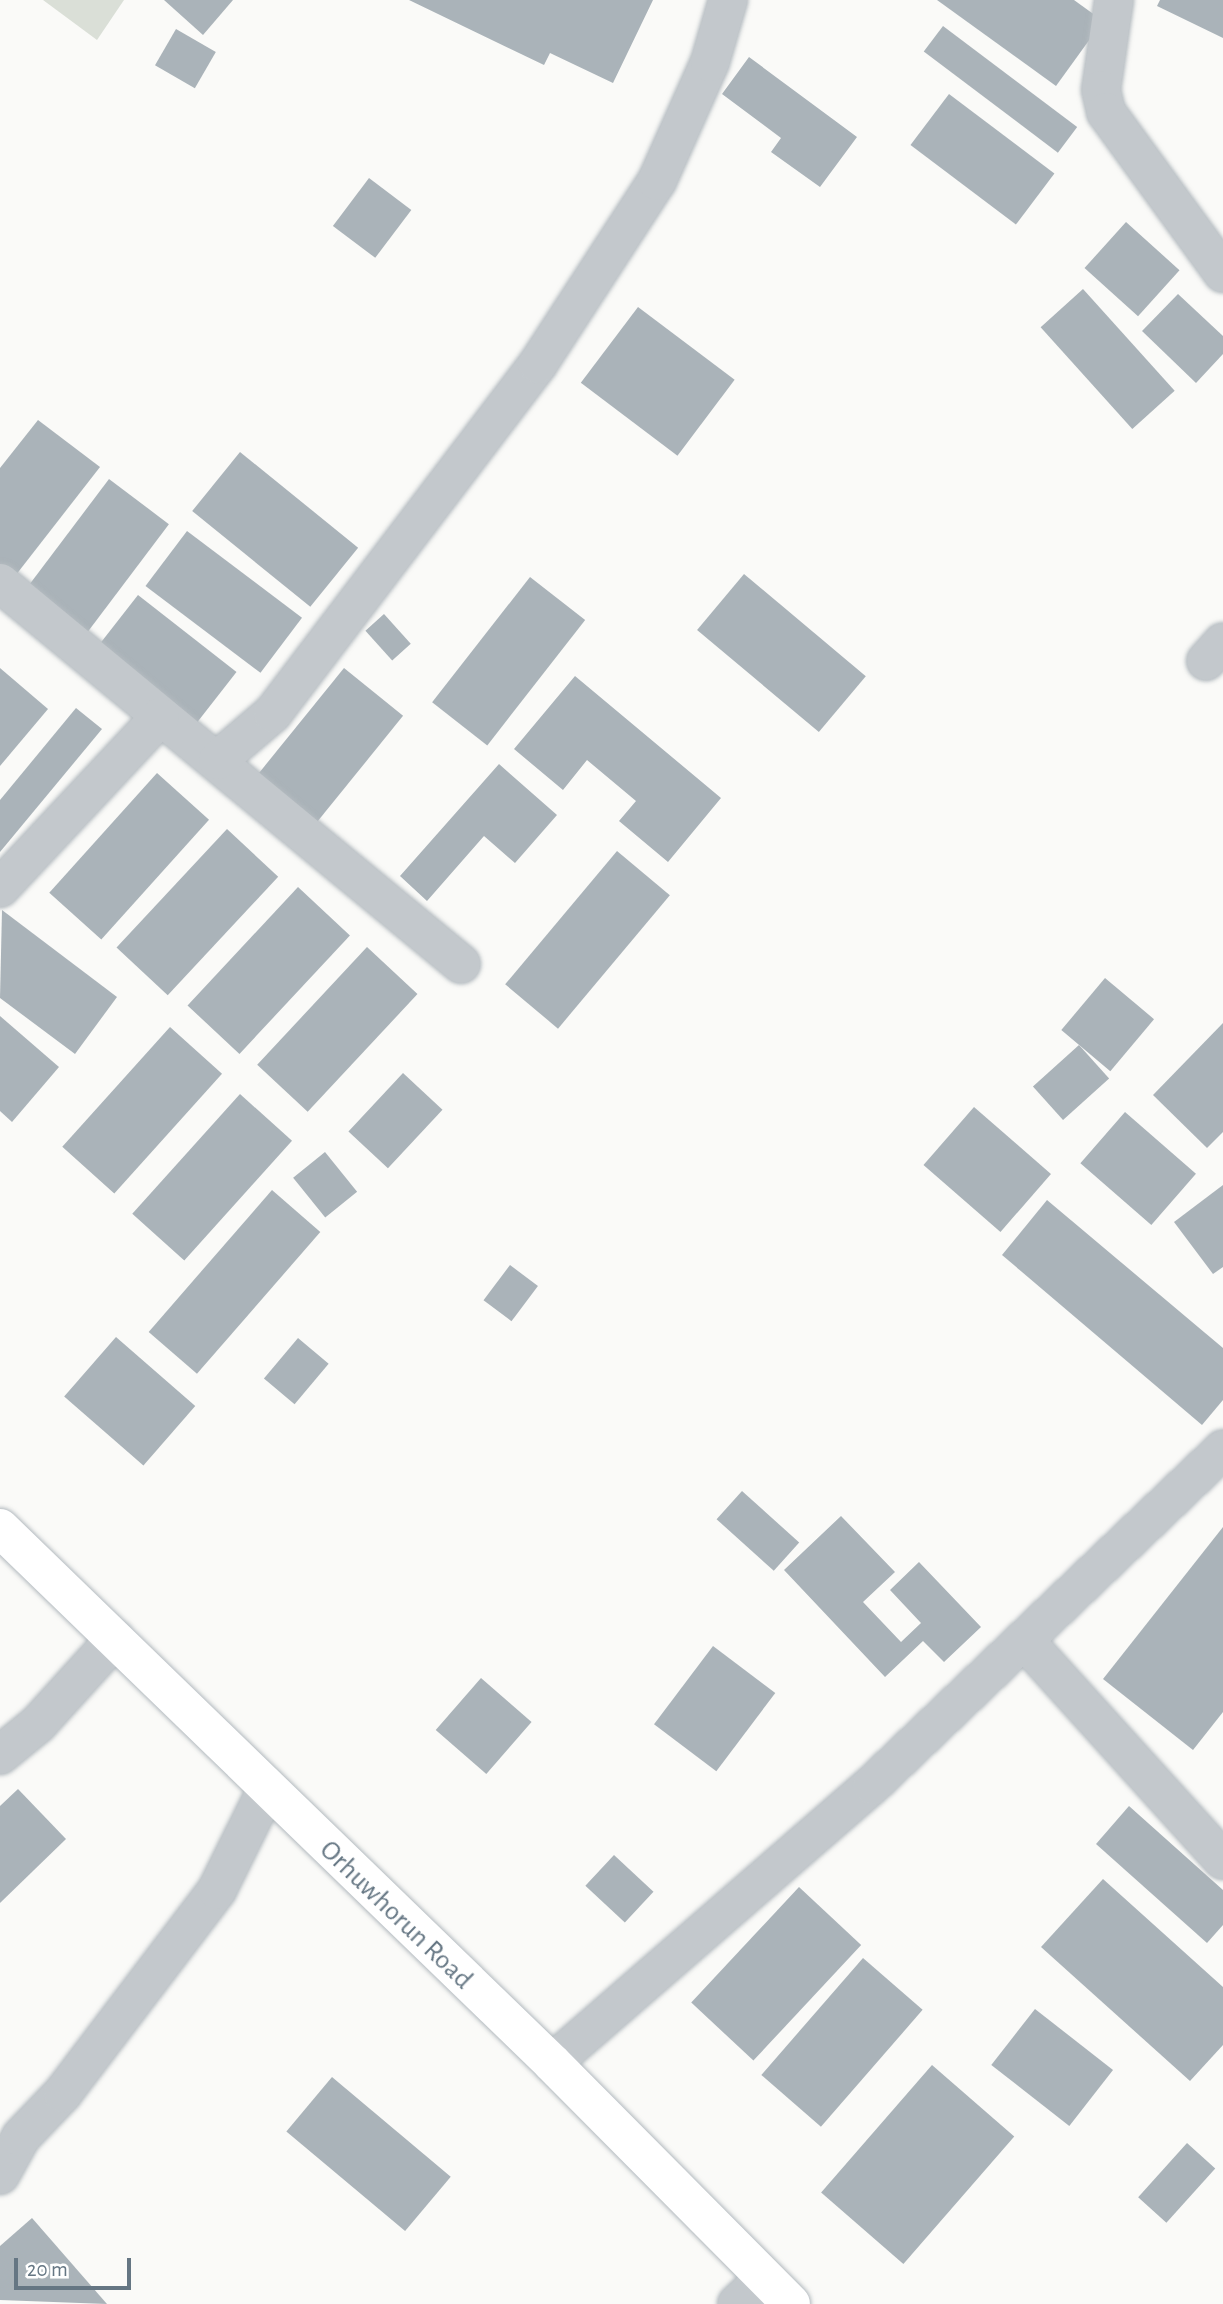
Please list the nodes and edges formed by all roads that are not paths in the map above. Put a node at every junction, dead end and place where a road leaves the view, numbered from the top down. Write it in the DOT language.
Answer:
graph roads {
  1 [pos="728,0"];
  2 [pos="1114,0"];
  3 [pos="1223,273"];
  4 [pos="0,583"];
  5 [pos="160,717"];
  6 [pos="218,760"];
  7 [pos="0,888"];
  8 [pos="461,964"];
  9 [pos="1223,1449"];
  10 [pos="0,1528"];
  11 [pos="115,1639"];
  12 [pos="1025,1641"];
  13 [pos="0,1755"];
  14 [pos="266,1791"];
  15 [pos="1223,1860"];
  16 [pos="552,2063"];
  17 [pos="0,2175"];
  18 [pos="778,2291"];
  19 [pos="737,2304"];
  1 -- 6 [label="street"];
  2 -- 3 [label="street"];
  4 -- 5 [label="street"];
  5 -- 6 [label="street"];
  5 -- 7 [label="street"];
  6 -- 8 [label="street"];
  9 -- 12 [label="street"];
  10 -- 11 [label="street, Orhuwhorun Road"];
  11 -- 13 [label="street"];
  11 -- 14 [label="street, Orhuwhorun Road"];
  12 -- 15 [label="street"];
  12 -- 16 [label="street"];
  14 -- 16 [label="street, Orhuwhorun Road"];
  14 -- 17 [label="street"];
  16 -- 18 [label="street, Orhuwhorun Road"];
  18 -- 19 [label="street"];
}
